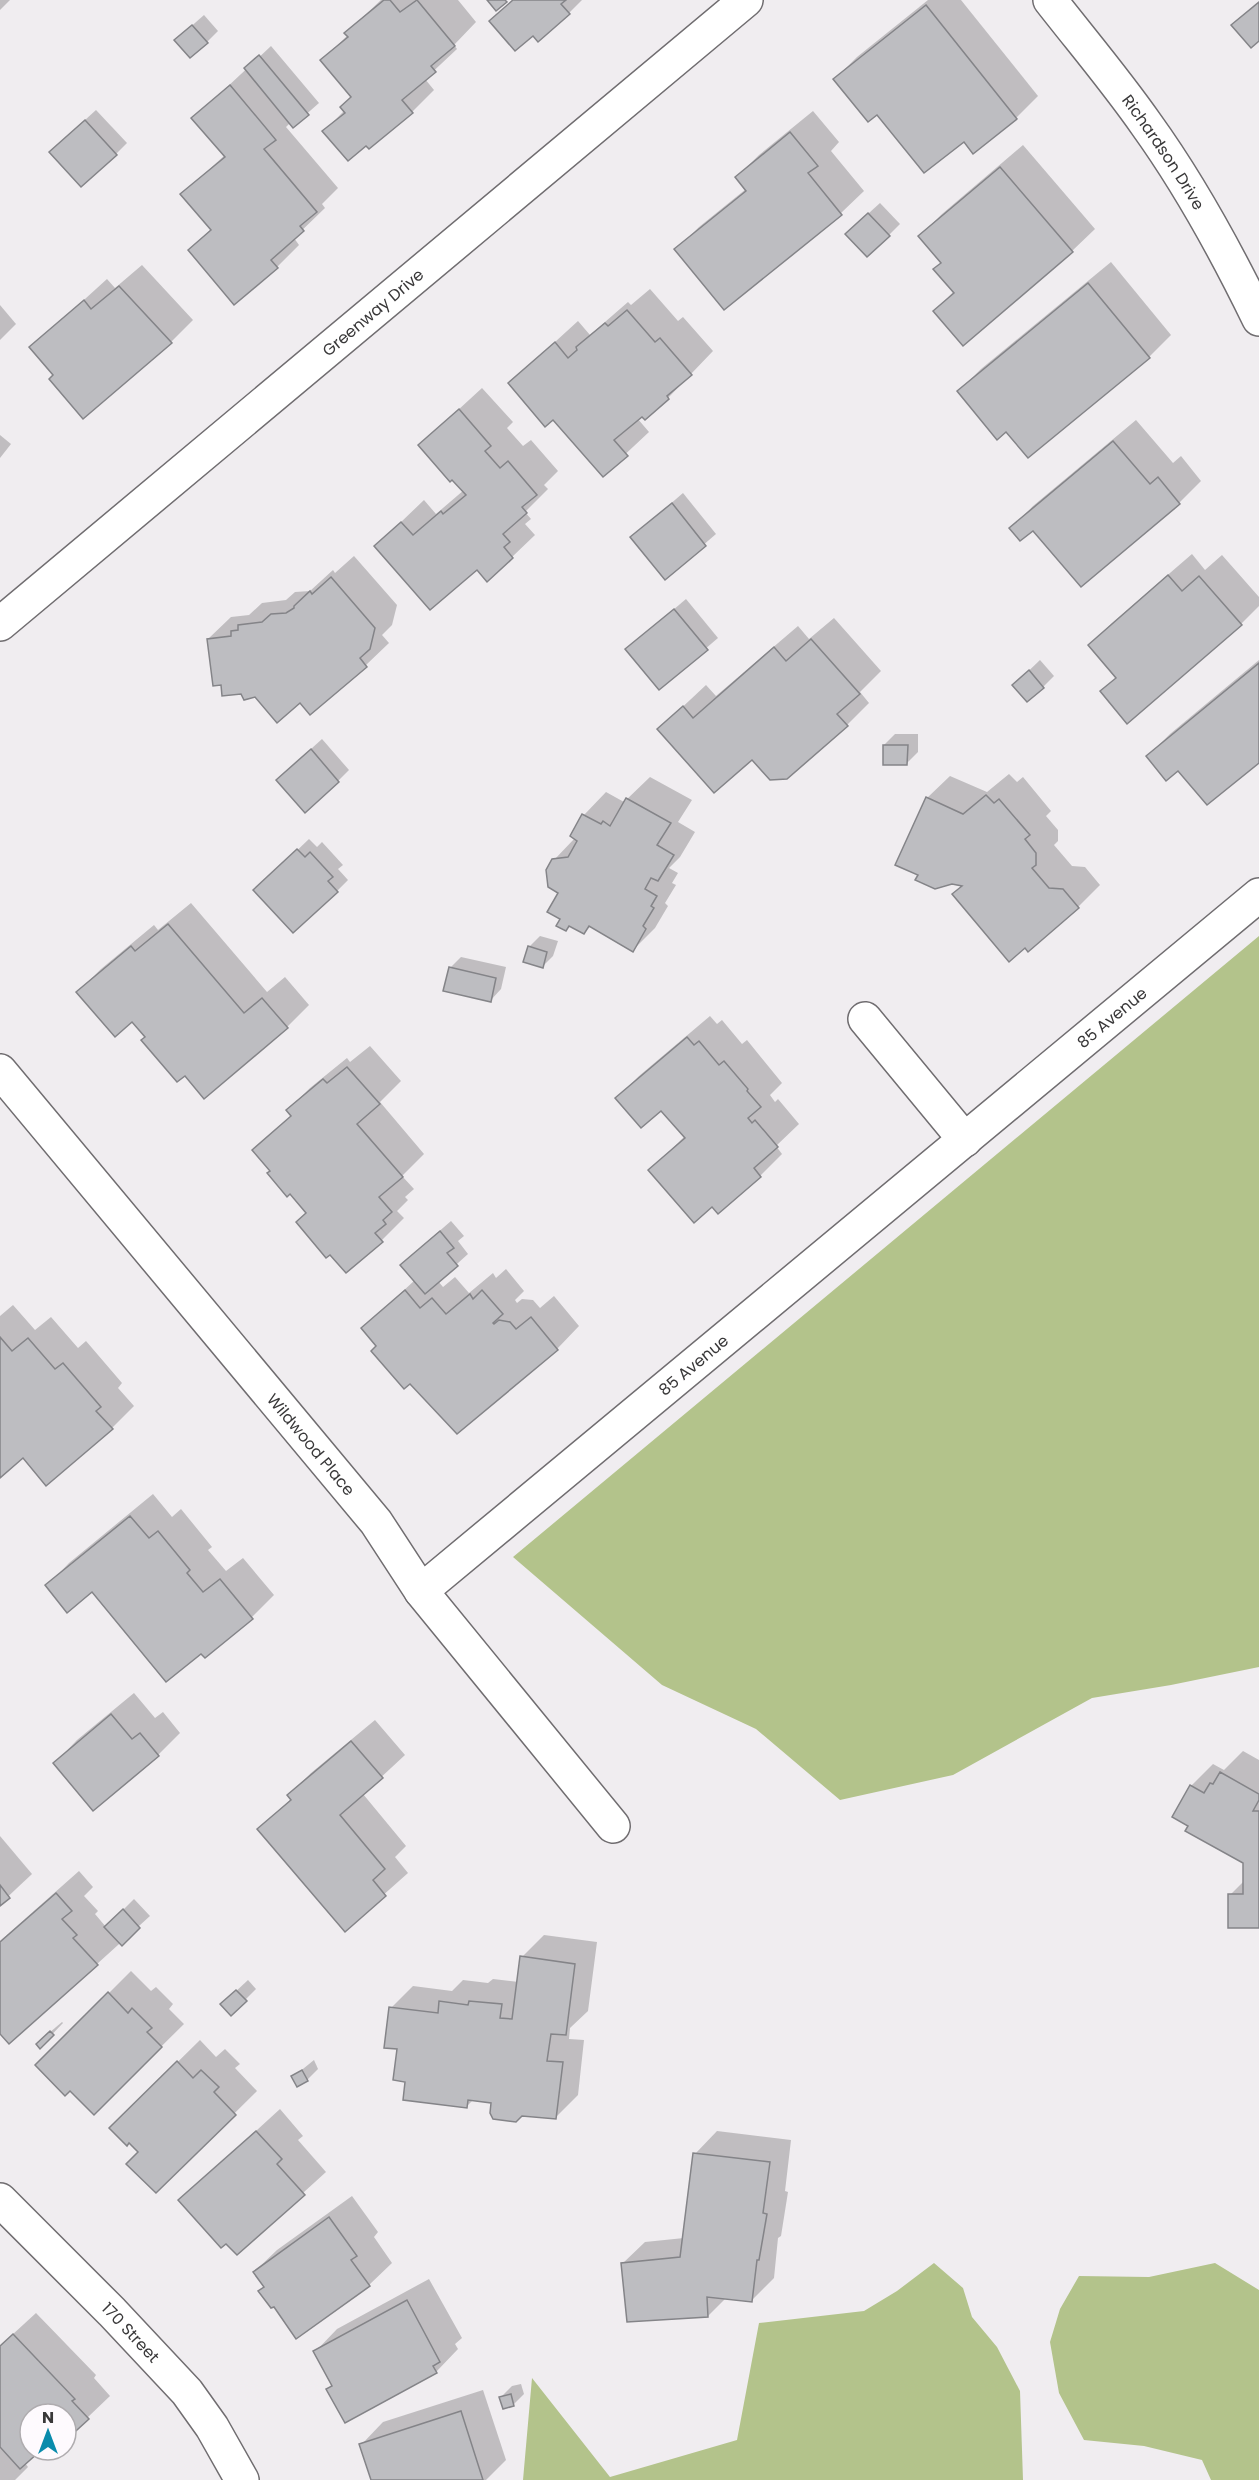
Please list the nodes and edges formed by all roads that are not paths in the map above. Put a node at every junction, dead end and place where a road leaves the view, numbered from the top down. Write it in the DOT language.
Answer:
graph roads {
  1 [pos="746,0"];
  2 [pos="1050,0"];
  3 [pos="1259,319"];
  4 [pos="0,624"];
  5 [pos="1259,895"];
  6 [pos="865,1019"];
  7 [pos="0,1071"];
  8 [pos="966,1140"];
  9 [pos="421,1591"];
  10 [pos="613,1826"];
  11 [pos="0,2200"];
  12 [pos="242,2480"];
  1 -- 4 [label="street, Greenway Drive"];
  2 -- 3 [label="street, Richardson Drive"];
  5 -- 8 [label="street, 85 Avenue"];
  6 -- 8 [label="street"];
  7 -- 9 [label="street, Wildwood Place"];
  8 -- 9 [label="street, 85 Avenue"];
  9 -- 10 [label="street, Wildwood Place"];
  11 -- 12 [label="street, 170 Street"];
}
